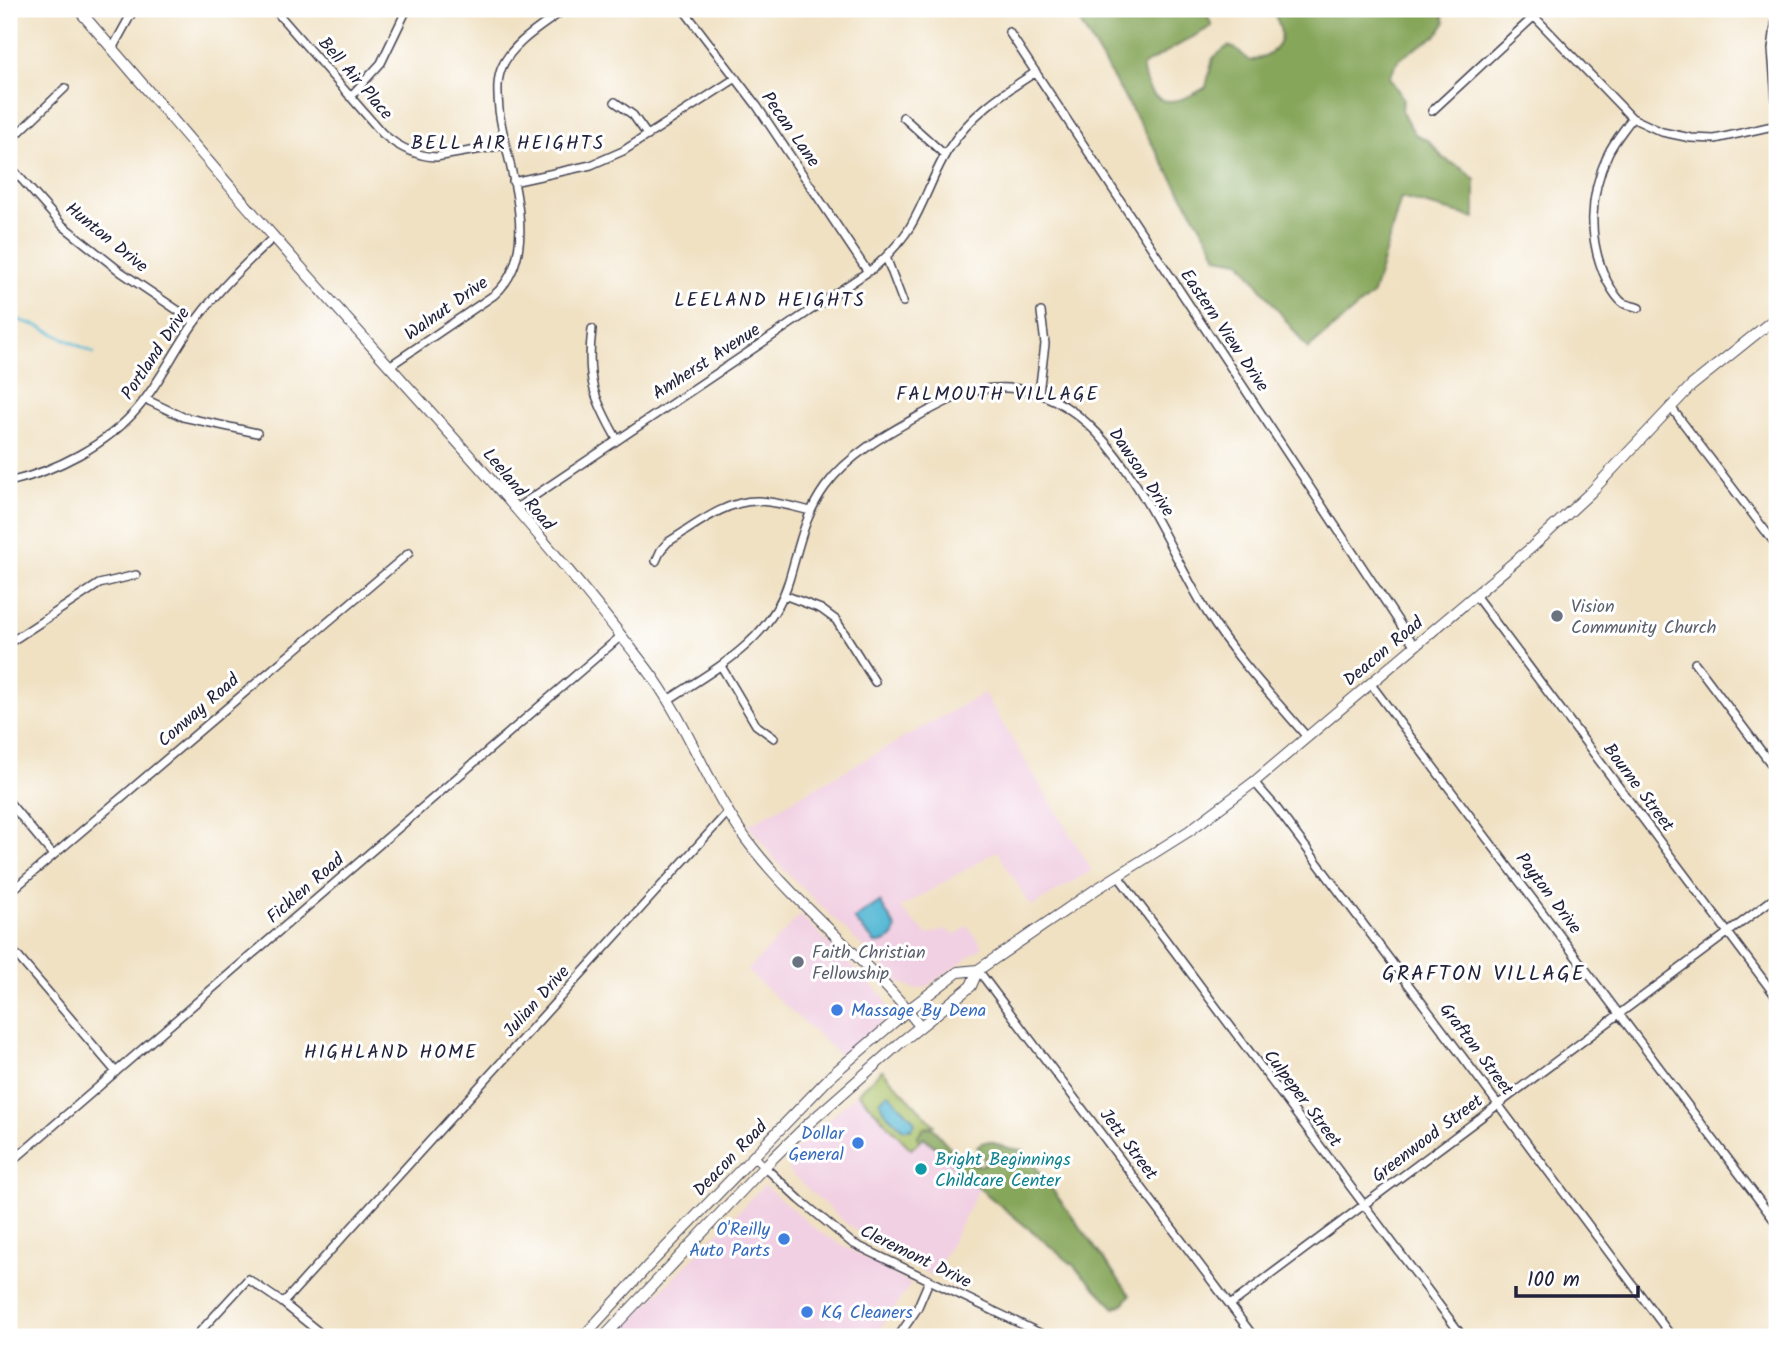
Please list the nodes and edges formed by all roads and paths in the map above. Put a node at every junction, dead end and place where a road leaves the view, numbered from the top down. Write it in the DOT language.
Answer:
graph roads {
  1 [pos="78,9"];
  2 [pos="134,9"];
  3 [pos="274,9"];
  4 [pos="407,9"];
  5 [pos="565,9"];
  6 [pos="683,9"];
  7 [pos="1527,9"];
  8 [pos="1542,9"];
  9 [pos="1777,11"];
  10 [pos="1534,17"];
  11 [pos="1009,32"];
  12 [pos="112,49"];
  13 [pos="1035,72"];
  14 [pos="736,78"];
  15 [pos="65,88"];
  16 [pos="350,97"];
  17 [pos="615,102"];
  18 [pos="1432,111"];
  19 [pos="1777,112"];
  20 [pos="903,117"];
  21 [pos="1632,118"];
  22 [pos="1777,125"];
  23 [pos="648,136"];
  24 [pos="9,142"];
  25 [pos="505,145"];
  26 [pos="944,155"];
  27 [pos="9,165"];
  28 [pos="513,182"];
  29 [pos="274,237"];
  30 [pos="886,257"];
  31 [pos="868,272"];
  32 [pos="903,302"];
  33 [pos="1639,308"];
  34 [pos="1041,312"];
  35 [pos="1777,317"];
  36 [pos="195,322"];
  37 [pos="592,328"];
  38 [pos="391,365"];
  39 [pos="1039,393"];
  40 [pos="145,399"];
  41 [pos="1670,406"];
  42 [pos="257,433"];
  43 [pos="617,439"];
  44 [pos="9,482"];
  45 [pos="515,509"];
  46 [pos="811,511"];
  47 [pos="1777,546"];
  48 [pos="409,553"];
  49 [pos="656,561"];
  50 [pos="136,575"];
  51 [pos="783,595"];
  52 [pos="1475,595"];
  53 [pos="621,636"];
  54 [pos="9,643"];
  55 [pos="1414,645"];
  56 [pos="1695,663"];
  57 [pos="721,666"];
  58 [pos="875,682"];
  59 [pos="1370,683"];
  60 [pos="668,700"];
  61 [pos="1307,737"];
  62 [pos="774,738"];
  63 [pos="1777,772"];
  64 [pos="1254,782"];
  65 [pos="9,802"];
  66 [pos="728,812"];
  67 [pos="53,855"];
  68 [pos="1118,876"];
  69 [pos="9,893"];
  70 [pos="1777,896"];
  71 [pos="1728,933"];
  72 [pos="9,946"];
  73 [pos="978,970"];
  74 [pos="1777,998"];
  75 [pos="908,1010"];
  76 [pos="1620,1014"];
  77 [pos="920,1026"];
  78 [pos="116,1072"];
  79 [pos="1498,1105"];
  80 [pos="753,1156"];
  81 [pos="9,1164"];
  82 [pos="764,1167"];
  83 [pos="1364,1206"];
  84 [pos="1777,1224"];
  85 [pos="929,1281"];
  86 [pos="283,1303"];
  87 [pos="1230,1305"];
  88 [pos="195,1337"];
  89 [pos="325,1337"];
  90 [pos="583,1337"];
  91 [pos="604,1337"];
  92 [pos="898,1337"];
  93 [pos="1048,1337"];
  94 [pos="1254,1337"];
  95 [pos="1463,1337"];
  96 [pos="1672,1337"];
  1 -- 12 [label="main road, Leeland Road"];
  2 -- 12 [label="street"];
  3 -- 16 [label="street, Bell Air Place"];
  4 -- 16 [label="street"];
  5 -- 25 [label="street, Walnut Drive"];
  6 -- 14 [label="street, Pecan Lane"];
  7 -- 10 [label="street"];
  8 -- 10 [label="street"];
  9 -- 19 [label="street"];
  10 -- 18 [label="street"];
  10 -- 21 [label="street"];
  11 -- 13 [label="street, Eastern View Drive"];
  12 -- 29 [label="main road, Leeland Road"];
  13 -- 26 [label="street, Amherst Avenue"];
  13 -- 55 [label="street, Eastern View Drive"];
  14 -- 23 [label="street"];
  14 -- 31 [label="street, Pecan Lane"];
  15 -- 24 [label="street"];
  16 -- 25 [label="street, Bell Air Place"];
  17 -- 23 [label="street"];
  20 -- 26 [label="street"];
  21 -- 22 [label="street"];
  21 -- 33 [label="street"];
  23 -- 28 [label="street"];
  25 -- 28 [label="street, Walnut Drive"];
  26 -- 30 [label="street, Amherst Avenue"];
  27 -- 36 [label="street, Hunton Drive"];
  28 -- 38 [label="street, Walnut Drive"];
  29 -- 36 [label="street, Portland Drive"];
  29 -- 38 [label="main road, Leeland Road"];
  30 -- 31 [label="street, Amherst Avenue"];
  30 -- 32 [label="street"];
  31 -- 43 [label="street, Amherst Avenue"];
  34 -- 39 [label="street"];
  35 -- 41 [label="main road, Deacon Road"];
  36 -- 40 [label="street, Portland Drive"];
  37 -- 43 [label="street"];
  38 -- 45 [label="main road, Leeland Road"];
  39 -- 46 [label="street, Dawson Drive"];
  39 -- 61 [label="street, Dawson Drive"];
  40 -- 42 [label="street"];
  40 -- 44 [label="street, Portland Drive"];
  41 -- 47 [label="street"];
  41 -- 52 [label="main road, Deacon Road"];
  43 -- 45 [label="street, Amherst Avenue"];
  45 -- 53 [label="main road, Leeland Road"];
  46 -- 49 [label="street"];
  46 -- 51 [label="street, Dawson Drive"];
  48 -- 67 [label="street, Conway Road"];
  50 -- 54 [label="street"];
  51 -- 57 [label="street, Dawson Drive"];
  51 -- 58 [label="street"];
  52 -- 55 [label="main road, Deacon Road"];
  52 -- 71 [label="street, Bourne Street"];
  53 -- 60 [label="main road, Leeland Road"];
  53 -- 78 [label="street, Ficklen Road"];
  55 -- 59 [label="main road, Deacon Road"];
  56 -- 63 [label="street"];
  57 -- 60 [label="street, Dawson Drive"];
  57 -- 62 [label="street"];
  59 -- 61 [label="main road, Deacon Road"];
  59 -- 76 [label="street, Payton Drive"];
  60 -- 66 [label="main road, Leeland Road"];
  61 -- 64 [label="main road, Deacon Road"];
  64 -- 68 [label="main road, Deacon Road"];
  64 -- 79 [label="street, Grafton Street"];
  65 -- 67 [label="street"];
  66 -- 75 [label="main road, Leeland Road"];
  66 -- 86 [label="street, Julian Drive"];
  67 -- 69 [label="street, Conway Road"];
  68 -- 73 [label="main road, Deacon Road"];
  68 -- 83 [label="street, Culpeper Street"];
  70 -- 71 [label="street, Greenwood Street"];
  71 -- 74 [label="street, Bourne Street"];
  71 -- 76 [label="street, Greenwood Street"];
  72 -- 78 [label="street"];
  73 -- 75 [label="main road, Deacon Road"];
  73 -- 77 [label="main road, Deacon Road"];
  73 -- 87 [label="street, Jett Street"];
  75 -- 77 [label="main road"];
  75 -- 80 [label="main road, Deacon Road"];
  76 -- 79 [label="street, Greenwood Street"];
  76 -- 84 [label="street, Payton Drive"];
  77 -- 82 [label="main road, Deacon Road"];
  78 -- 81 [label="street, Ficklen Road"];
  79 -- 83 [label="street, Greenwood Street"];
  79 -- 96 [label="street, Grafton Street"];
  80 -- 82 [label="street, Cleremont Drive"];
  80 -- 90 [label="main road, Deacon Road"];
  82 -- 85 [label="street, Cleremont Drive"];
  82 -- 91 [label="main road, Deacon Road"];
  83 -- 87 [label="street, Greenwood Street"];
  83 -- 95 [label="street, Culpeper Street"];
  85 -- 92 [label="street"];
  85 -- 93 [label="street, Cleremont Drive"];
  86 -- 88 [label="street"];
  86 -- 89 [label="street"];
  87 -- 94 [label="street, Jett Street"];
}
